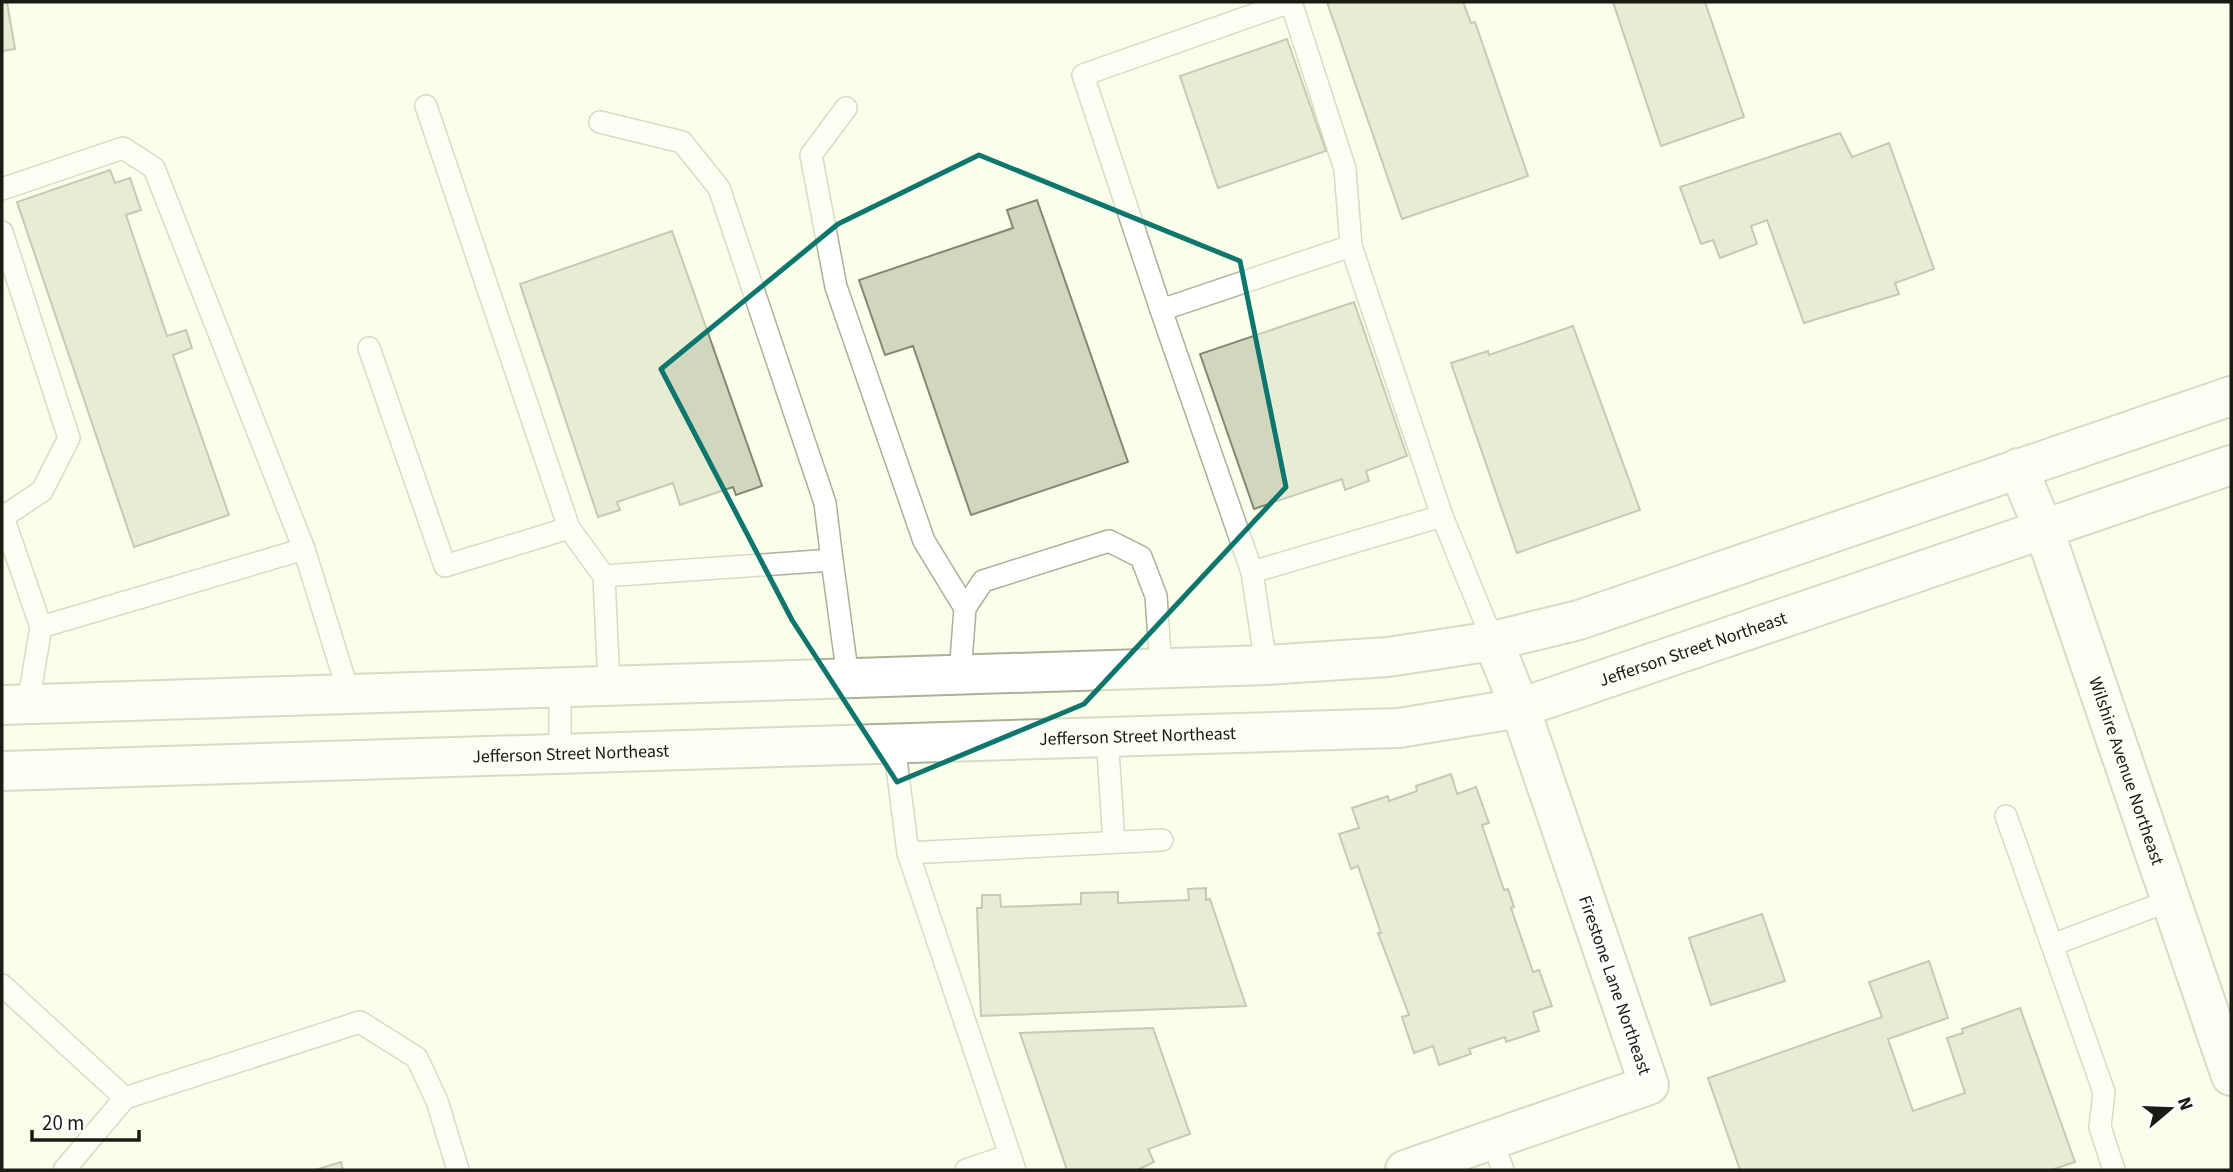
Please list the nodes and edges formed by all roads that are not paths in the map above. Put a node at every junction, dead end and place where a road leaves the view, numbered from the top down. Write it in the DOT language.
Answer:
graph roads {
  1 [pos="1290,2"];
  2 [pos="426,106"];
  3 [pos="846,108"];
  4 [pos="600,122"];
  5 [pos="2,189"];
  6 [pos="2,232"];
  7 [pos="1351,246"];
  8 [pos="1161,310"];
  9 [pos="369,348"];
  10 [pos="2231,396"];
  11 [pos="2231,466"];
  12 [pos="2018,468"];
  13 [pos="2,515"];
  14 [pos="1442,516"];
  15 [pos="569,528"];
  16 [pos="2044,530"];
  17 [pos="304,550"];
  18 [pos="832,560"];
  19 [pos="1252,572"];
  20 [pos="604,576"];
  21 [pos="965,608"];
  22 [pos="41,626"];
  23 [pos="1493,641"];
  24 [pos="1266,665"];
  25 [pos="1161,668"];
  26 [pos="960,675"];
  27 [pos="848,678"];
  28 [pos="609,686"];
  29 [pos="560,687"];
  30 [pos="349,694"];
  31 [pos="15,705"];
  32 [pos="1520,708"];
  33 [pos="1107,736"];
  34 [pos="894,743"];
  35 [pos="560,754"];
  36 [pos="2,771"];
  37 [pos="2006,816"];
  38 [pos="1162,840"];
  39 [pos="1114,842"];
  40 [pos="908,853"];
  41 [pos="2171,900"];
  42 [pos="2052,945"];
  43 [pos="2,985"];
  44 [pos="2231,1076"];
  45 [pos="124,1098"];
  46 [pos="1498,1155"];
  47 [pos="1012,1163"];
  48 [pos="1422,1167"];
  49 [pos="64,1170"];
  50 [pos="458,1170"];
  51 [pos="966,1170"];
  52 [pos="2114,1170"];
  1 -- 7 [label="lane"];
  1 -- 8 [label="lane"];
  2 -- 15 [label="lane"];
  3 -- 21 [label="lane"];
  4 -- 18 [label="lane"];
  5 -- 17 [label="lane"];
  6 -- 13 [label="lane"];
  7 -- 8 [label="lane"];
  7 -- 14 [label="lane"];
  8 -- 19 [label="lane"];
  9 -- 15 [label="lane"];
  10 -- 12 [label="main road"];
  11 -- 16 [label="main road, Jefferson Street Northeast"];
  12 -- 16 [label="main road, Wilshire Avenue Northeast"];
  12 -- 23 [label="main road"];
  13 -- 22 [label="lane"];
  14 -- 19 [label="lane"];
  14 -- 23 [label="lane"];
  15 -- 20 [label="lane"];
  16 -- 32 [label="main road, Jefferson Street Northeast"];
  16 -- 41 [label="main road, Wilshire Avenue Northeast"];
  17 -- 22 [label="lane"];
  17 -- 30 [label="lane"];
  18 -- 20 [label="lane"];
  18 -- 27 [label="lane"];
  19 -- 24 [label="lane"];
  20 -- 28 [label="lane"];
  21 -- 25 [label="lane"];
  21 -- 26 [label="lane"];
  22 -- 31 [label="lane"];
  23 -- 24 [label="main road"];
  23 -- 32 [label="main road, Firestone Lane Northeast"];
  24 -- 25 [label="main road"];
  25 -- 26 [label="main road"];
  26 -- 27 [label="main road"];
  27 -- 28 [label="main road"];
  28 -- 29 [label="main road"];
  29 -- 30 [label="main road"];
  29 -- 35 [label="lane"];
  30 -- 31 [label="main road"];
  32 -- 33 [label="main road, Jefferson Street Northeast"];
  32 -- 46 [label="main road, Firestone Lane Northeast"];
  33 -- 34 [label="main road, Jefferson Street Northeast"];
  33 -- 39 [label="lane"];
  34 -- 35 [label="main road, Jefferson Street Northeast"];
  34 -- 40 [label="lane"];
  35 -- 36 [label="main road, Jefferson Street Northeast"];
  37 -- 42 [label="lane"];
  38 -- 39 [label="lane"];
  39 -- 40 [label="lane"];
  40 -- 47 [label="lane"];
  41 -- 42 [label="lane"];
  41 -- 44 [label="main road, Wilshire Avenue Northeast"];
  42 -- 52 [label="lane"];
  43 -- 45 [label="lane"];
  45 -- 49 [label="lane"];
  45 -- 50 [label="lane"];
  46 -- 48 [label="main road, Firestone Lane Northeast"];
  47 -- 51 [label="lane"];
}
